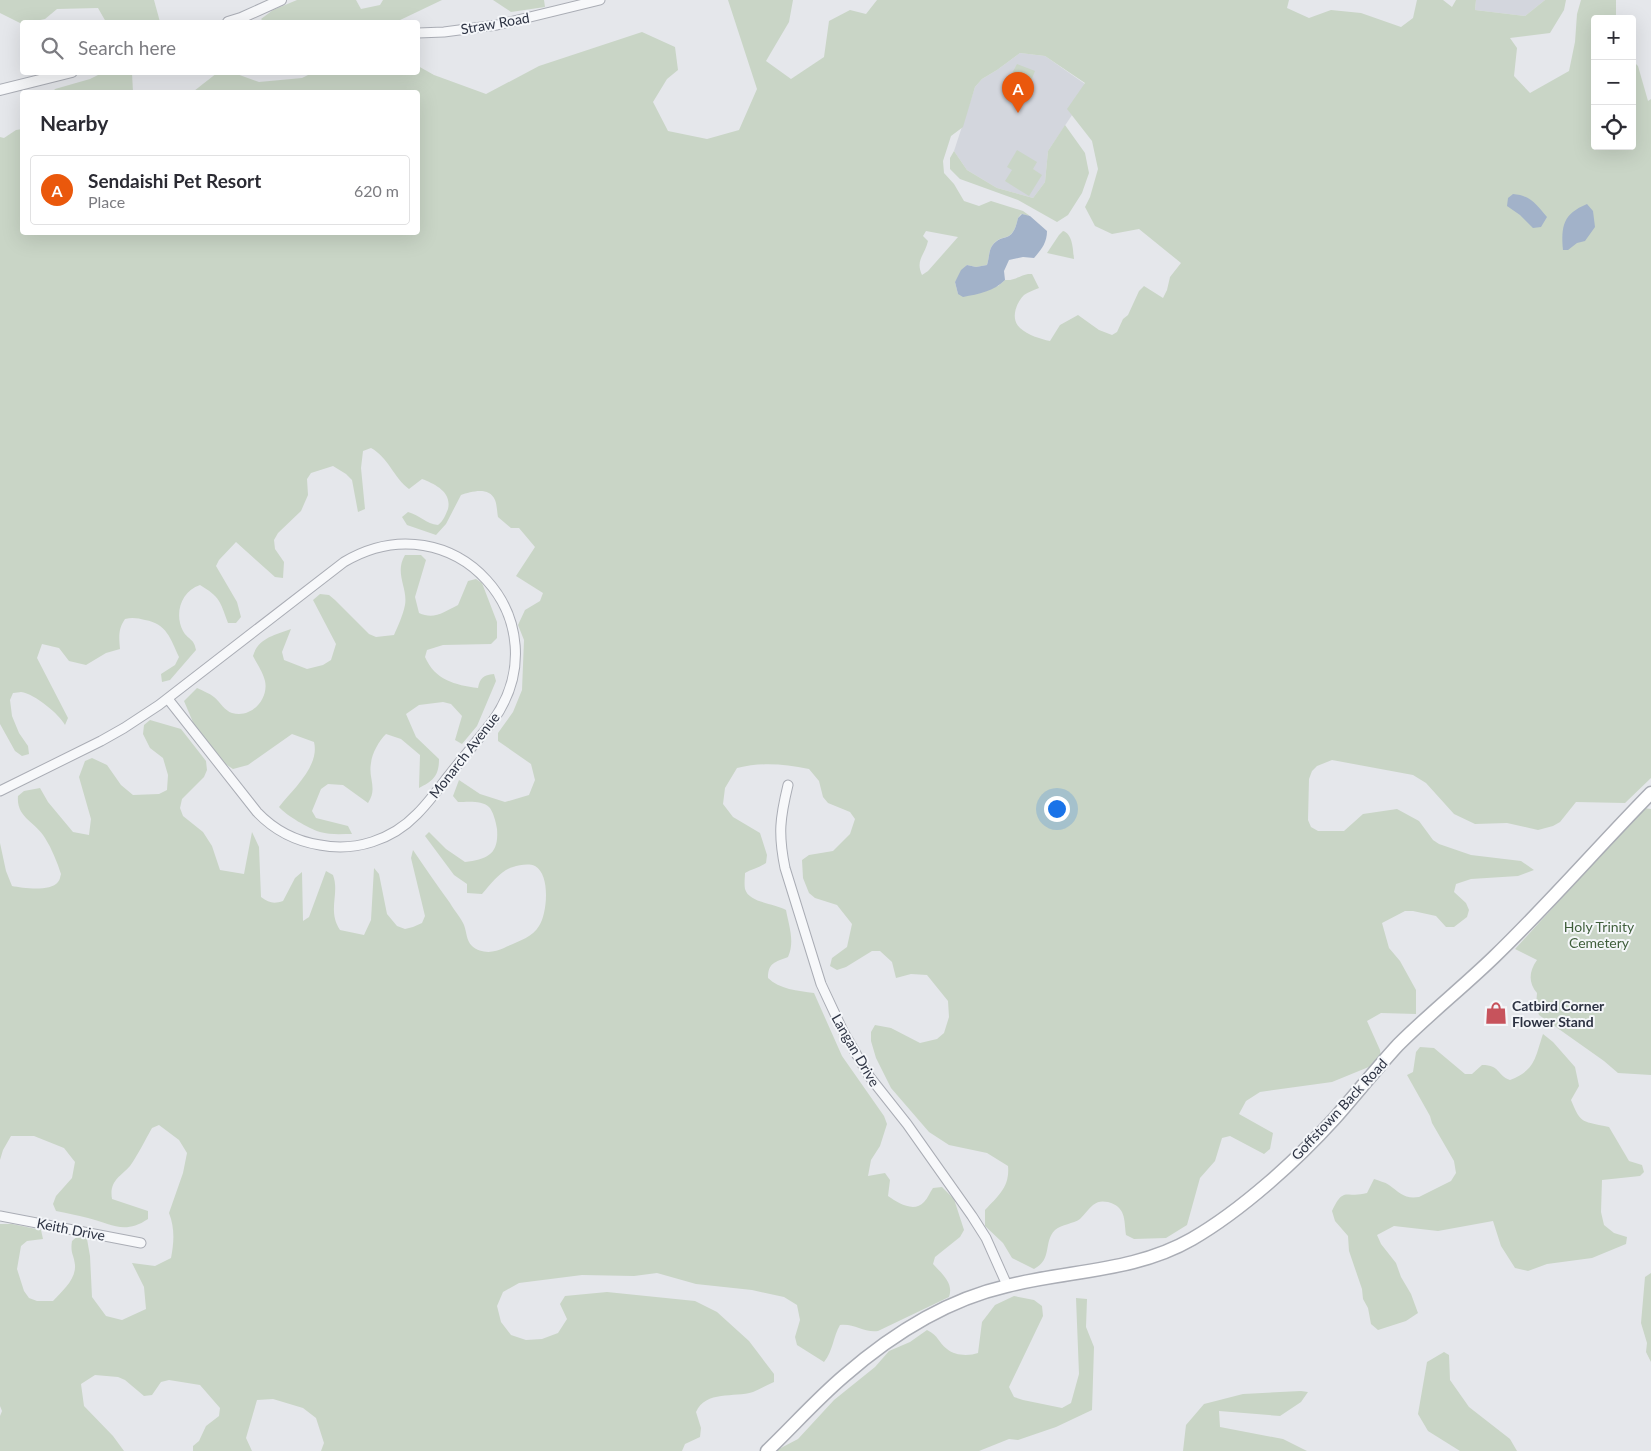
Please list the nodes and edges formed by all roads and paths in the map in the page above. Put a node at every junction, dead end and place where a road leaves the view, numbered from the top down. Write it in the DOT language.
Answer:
graph roads {
  1 [pos="281,0"];
  2 [pos="600,0"];
  3 [pos="245,20"];
  4 [pos="420,33"];
  5 [pos="60,75"];
  6 [pos="0,90"];
  7 [pos="168,699"];
  8 [pos="788,785"];
  9 [pos="0,791"];
  10 [pos="1651,793"];
  11 [pos="0,1216"];
  12 [pos="141,1243"];
  13 [pos="1007,1286"];
  14 [pos="767,1451"];
  1 -- 3 [label="street"];
  2 -- 4 [label="street, Straw Road"];
  5 -- 6 [label="street"];
  7 -- 7 [label="street, Monarch Avenue"];
  7 -- 9 [label="street, Monarch Avenue"];
  8 -- 13 [label="street, Langan Drive"];
  10 -- 13 [label="main road, Goffstown Back Road"];
  11 -- 12 [label="street, Keith Drive"];
  13 -- 14 [label="main road, Goffstown Back Road"];
}
